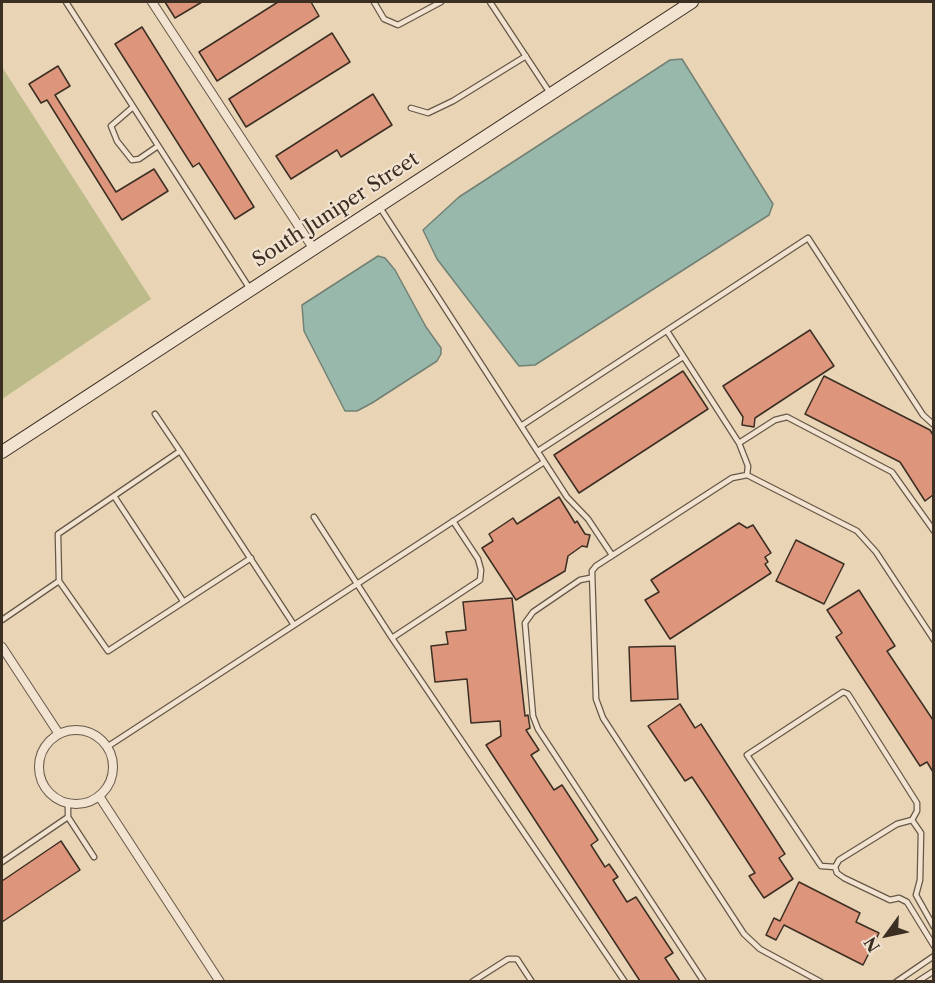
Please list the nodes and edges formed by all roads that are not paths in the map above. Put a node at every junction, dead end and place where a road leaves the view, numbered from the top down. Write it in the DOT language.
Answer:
graph roads {
  1 [pos="66,2"];
  2 [pos="152,2"];
  3 [pos="374,2"];
  4 [pos="441,2"];
  5 [pos="490,2"];
  6 [pos="692,2"];
  7 [pos="526,56"];
  8 [pos="550,93"];
  9 [pos="133,107"];
  10 [pos="411,108"];
  11 [pos="158,146"];
  12 [pos="378,206"];
  13 [pos="313,248"];
  14 [pos="250,289"];
  15 [pos="667,331"];
  16 [pos="683,357"];
  17 [pos="155,414"];
  18 [pos="933,425"];
  19 [pos="521,426"];
  20 [pos="739,443"];
  21 [pos="180,451"];
  22 [pos="538,451"];
  23 [pos="2,452"];
  24 [pos="544,462"];
  25 [pos="747,475"];
  26 [pos="114,496"];
  27 [pos="314,517"];
  28 [pos="453,521"];
  29 [pos="933,531"];
  30 [pos="612,555"];
  31 [pos="251,558"];
  32 [pos="590,578"];
  33 [pos="59,581"];
  34 [pos="356,584"];
  35 [pos="183,601"];
  36 [pos="2,620"];
  37 [pos="294,625"];
  38 [pos="392,638"];
  39 [pos="933,640"];
  40 [pos="2,647"];
  41 [pos="59,734"];
  42 [pos="107,747"];
  43 [pos="99,796"];
  44 [pos="68,802"];
  45 [pos="68,817"];
  46 [pos="912,820"];
  47 [pos="94,857"];
  48 [pos="2,862"];
  49 [pos="835,867"];
  50 [pos="933,927"];
  51 [pos="933,946"];
  52 [pos="933,956"];
  53 [pos="933,971"];
  54 [pos="220,981"];
  55 [pos="472,981"];
  56 [pos="532,981"];
  57 [pos="625,981"];
  58 [pos="704,981"];
  59 [pos="821,981"];
  60 [pos="896,981"];
  61 [pos="917,981"];
  1 -- 9 [label="lane"];
  2 -- 13 [label="street"];
  3 -- 4 [label="lane"];
  5 -- 7 [label="lane"];
  6 -- 8 [label="street, South Juniper Street"];
  7 -- 8 [label="lane"];
  7 -- 10 [label="lane"];
  8 -- 12 [label="street, South Juniper Street"];
  9 -- 11 [label="lane"];
  9 -- 11 [label="lane"];
  11 -- 14 [label="lane"];
  12 -- 13 [label="street, South Juniper Street"];
  12 -- 19 [label="lane"];
  13 -- 14 [label="street, South Juniper Street"];
  14 -- 23 [label="street, South Juniper Street"];
  15 -- 16 [label="lane"];
  15 -- 18 [label="lane"];
  15 -- 19 [label="lane"];
  16 -- 20 [label="lane"];
  16 -- 22 [label="lane"];
  17 -- 21 [label="lane"];
  19 -- 22 [label="lane"];
  20 -- 25 [label="lane"];
  20 -- 29 [label="lane"];
  21 -- 26 [label="lane"];
  21 -- 31 [label="lane"];
  22 -- 24 [label="lane"];
  24 -- 28 [label="lane"];
  24 -- 30 [label="lane"];
  25 -- 30 [label="lane"];
  25 -- 39 [label="lane"];
  26 -- 33 [label="lane"];
  26 -- 35 [label="lane"];
  27 -- 34 [label="lane"];
  28 -- 34 [label="lane"];
  28 -- 38 [label="lane"];
  30 -- 32 [label="lane"];
  31 -- 35 [label="lane"];
  31 -- 37 [label="lane"];
  32 -- 58 [label="lane"];
  32 -- 59 [label="lane"];
  33 -- 35 [label="lane"];
  33 -- 36 [label="lane"];
  34 -- 37 [label="lane"];
  34 -- 38 [label="lane"];
  37 -- 42 [label="lane"];
  38 -- 57 [label="lane"];
  40 -- 41 [label="street"];
  41 -- 42 [label="street"];
  41 -- 44 [label="street"];
  42 -- 43 [label="street"];
  43 -- 44 [label="street"];
  43 -- 54 [label="street"];
  44 -- 45 [label="lane"];
  45 -- 47 [label="lane"];
  45 -- 48 [label="lane"];
  46 -- 49 [label="lane"];
  46 -- 49 [label="lane"];
  46 -- 50 [label="lane"];
  49 -- 51 [label="lane"];
  52 -- 60 [label="lane"];
  53 -- 61 [label="lane"];
  55 -- 56 [label="lane"];
}
